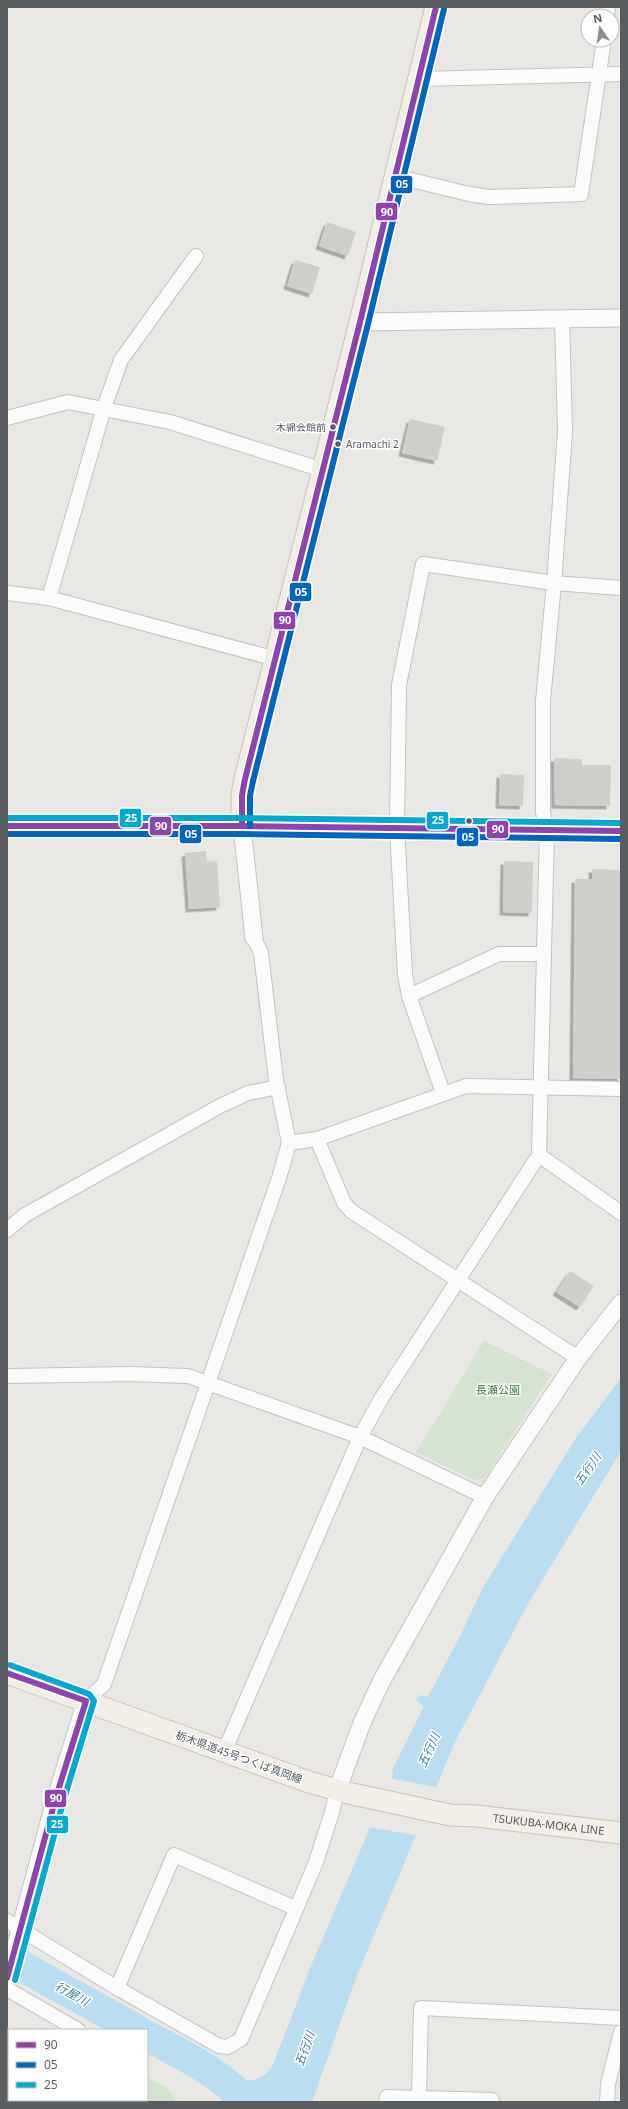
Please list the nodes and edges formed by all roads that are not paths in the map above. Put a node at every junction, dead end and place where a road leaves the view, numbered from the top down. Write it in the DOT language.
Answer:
graph roads {
  1 [pos="436,7"];
  2 [pos="603,48"];
  3 [pos="600,74"];
  4 [pos="621,74"];
  5 [pos="419,79"];
  6 [pos="395,176"];
  7 [pos="196,256"];
  8 [pos="562,318"];
  9 [pos="621,318"];
  10 [pos="360,322"];
  11 [pos="104,408"];
  12 [pos="7,418"];
  13 [pos="323,470"];
  14 [pos="554,583"];
  15 [pos="621,588"];
  16 [pos="7,593"];
  17 [pos="49,598"];
  18 [pos="276,659"];
  19 [pos="7,826"];
  20 [pos="242,826"];
  21 [pos="397,828"];
  22 [pos="547,830"];
  23 [pos="621,831"];
  24 [pos="254,938"];
  25 [pos="544,954"];
  26 [pos="409,996"];
  27 [pos="278,1087"];
  28 [pos="541,1088"];
  29 [pos="621,1089"];
  30 [pos="443,1093"];
  31 [pos="317,1139"];
  32 [pos="289,1143"];
  33 [pos="539,1155"];
  34 [pos="621,1214"];
  35 [pos="7,1230"];
  36 [pos="458,1282"];
  37 [pos="621,1303"];
  38 [pos="578,1358"];
  39 [pos="7,1376"];
  40 [pos="209,1383"];
  41 [pos="360,1437"];
  42 [pos="485,1497"];
  43 [pos="7,1673"];
  44 [pos="86,1701"];
  45 [pos="224,1752"];
  46 [pos="342,1792"];
  47 [pos="477,1816"];
  48 [pos="621,1833"];
  49 [pos="295,1908"];
  50 [pos="14,1930"];
  51 [pos="7,1978"];
  52 [pos="117,1988"];
  53 [pos="7,1989"];
  54 [pos="621,2018"];
  55 [pos="76,2029"];
  56 [pos="621,2032"];
  57 [pos="419,2098"];
  58 [pos="386,2102"];
  59 [pos="492,2102"];
  60 [pos="607,2102"];
  1 -- 5 [label="main road"];
  2 -- 3 [label="street"];
  3 -- 4 [label="street"];
  3 -- 5 [label="street"];
  3 -- 6 [label="street"];
  5 -- 6 [label="main road"];
  6 -- 10 [label="main road"];
  7 -- 11 [label="street"];
  8 -- 9 [label="street"];
  8 -- 10 [label="street"];
  8 -- 14 [label="street"];
  10 -- 13 [label="main road"];
  11 -- 12 [label="street"];
  11 -- 13 [label="street"];
  11 -- 17 [label="street"];
  13 -- 18 [label="main road"];
  14 -- 15 [label="street"];
  14 -- 21 [label="street"];
  14 -- 22 [label="street"];
  16 -- 17 [label="street"];
  17 -- 18 [label="street"];
  18 -- 20 [label="main road"];
  19 -- 20 [label="main road"];
  20 -- 21 [label="main road"];
  20 -- 24 [label="street"];
  21 -- 22 [label="main road"];
  21 -- 26 [label="street"];
  22 -- 23 [label="main road"];
  22 -- 25 [label="street"];
  24 -- 27 [label="street"];
  25 -- 26 [label="street"];
  25 -- 28 [label="street"];
  26 -- 30 [label="street"];
  27 -- 32 [label="street"];
  27 -- 35 [label="street"];
  28 -- 29 [label="street"];
  28 -- 30 [label="street"];
  28 -- 33 [label="street"];
  30 -- 31 [label="street"];
  31 -- 32 [label="street"];
  31 -- 36 [label="street"];
  32 -- 40 [label="street"];
  33 -- 34 [label="street"];
  33 -- 36 [label="street"];
  36 -- 38 [label="street"];
  36 -- 41 [label="street"];
  37 -- 38 [label="street"];
  38 -- 42 [label="street"];
  39 -- 40 [label="street"];
  40 -- 41 [label="street"];
  40 -- 44 [label="street"];
  41 -- 42 [label="street"];
  41 -- 45 [label="street"];
  42 -- 46 [label="street"];
  43 -- 44 [label="main road, 栃木県道45号つくば真岡線"];
  44 -- 45 [label="main road, 栃木県道45号つくば真岡線"];
  44 -- 50 [label="street"];
  45 -- 46 [label="main road, 栃木県道45号つくば真岡線"];
  46 -- 47 [label="main road, 栃木県道45号つくば真岡線"];
  46 -- 49 [label="street"];
  47 -- 48 [label="main road, TSUKUBA-MOKA LINE"];
  49 -- 52 [label="street"];
  49 -- 52 [label="street"];
  50 -- 51 [label="street"];
  50 -- 52 [label="street"];
  53 -- 55 [label="street"];
  54 -- 57 [label="street"];
  56 -- 60 [label="street"];
  57 -- 58 [label="street"];
  57 -- 59 [label="street"];
}
